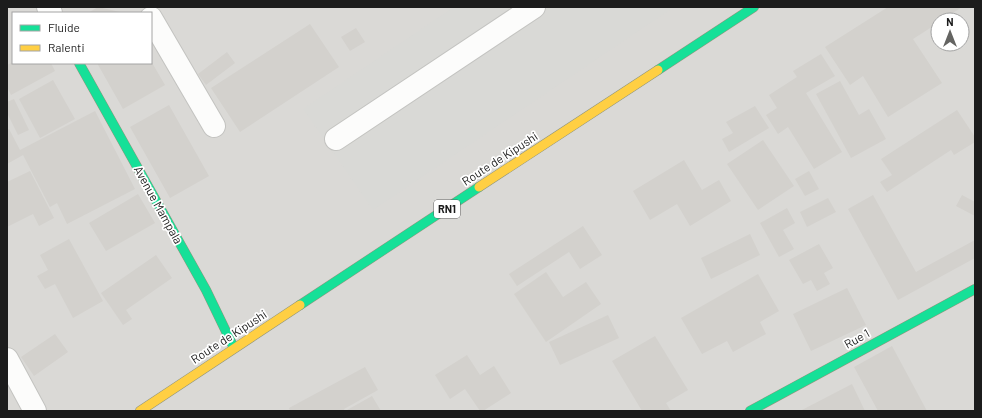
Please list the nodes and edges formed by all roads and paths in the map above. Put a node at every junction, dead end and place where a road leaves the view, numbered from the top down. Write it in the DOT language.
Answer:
graph roads {
  1 [pos="534,7"];
  2 [pos="754,7"];
  3 [pos="152,20"];
  4 [pos="80,64"];
  5 [pos="214,126"];
  6 [pos="336,139"];
  7 [pos="975,289"];
  8 [pos="234,348"];
  9 [pos="7,359"];
  10 [pos="35,411"];
  11 [pos="140,411"];
  12 [pos="750,411"];
  1 -- 6 [label="street"];
  2 -- 8 [label="main road, Route de Kipushi / RN1"];
  3 -- 5 [label="street"];
  4 -- 8 [label="main road, Avenue Mampala"];
  7 -- 12 [label="main road, Rue 1"];
  8 -- 11 [label="main road, Route de Kipushi / RN1"];
  9 -- 10 [label="street"];
}
